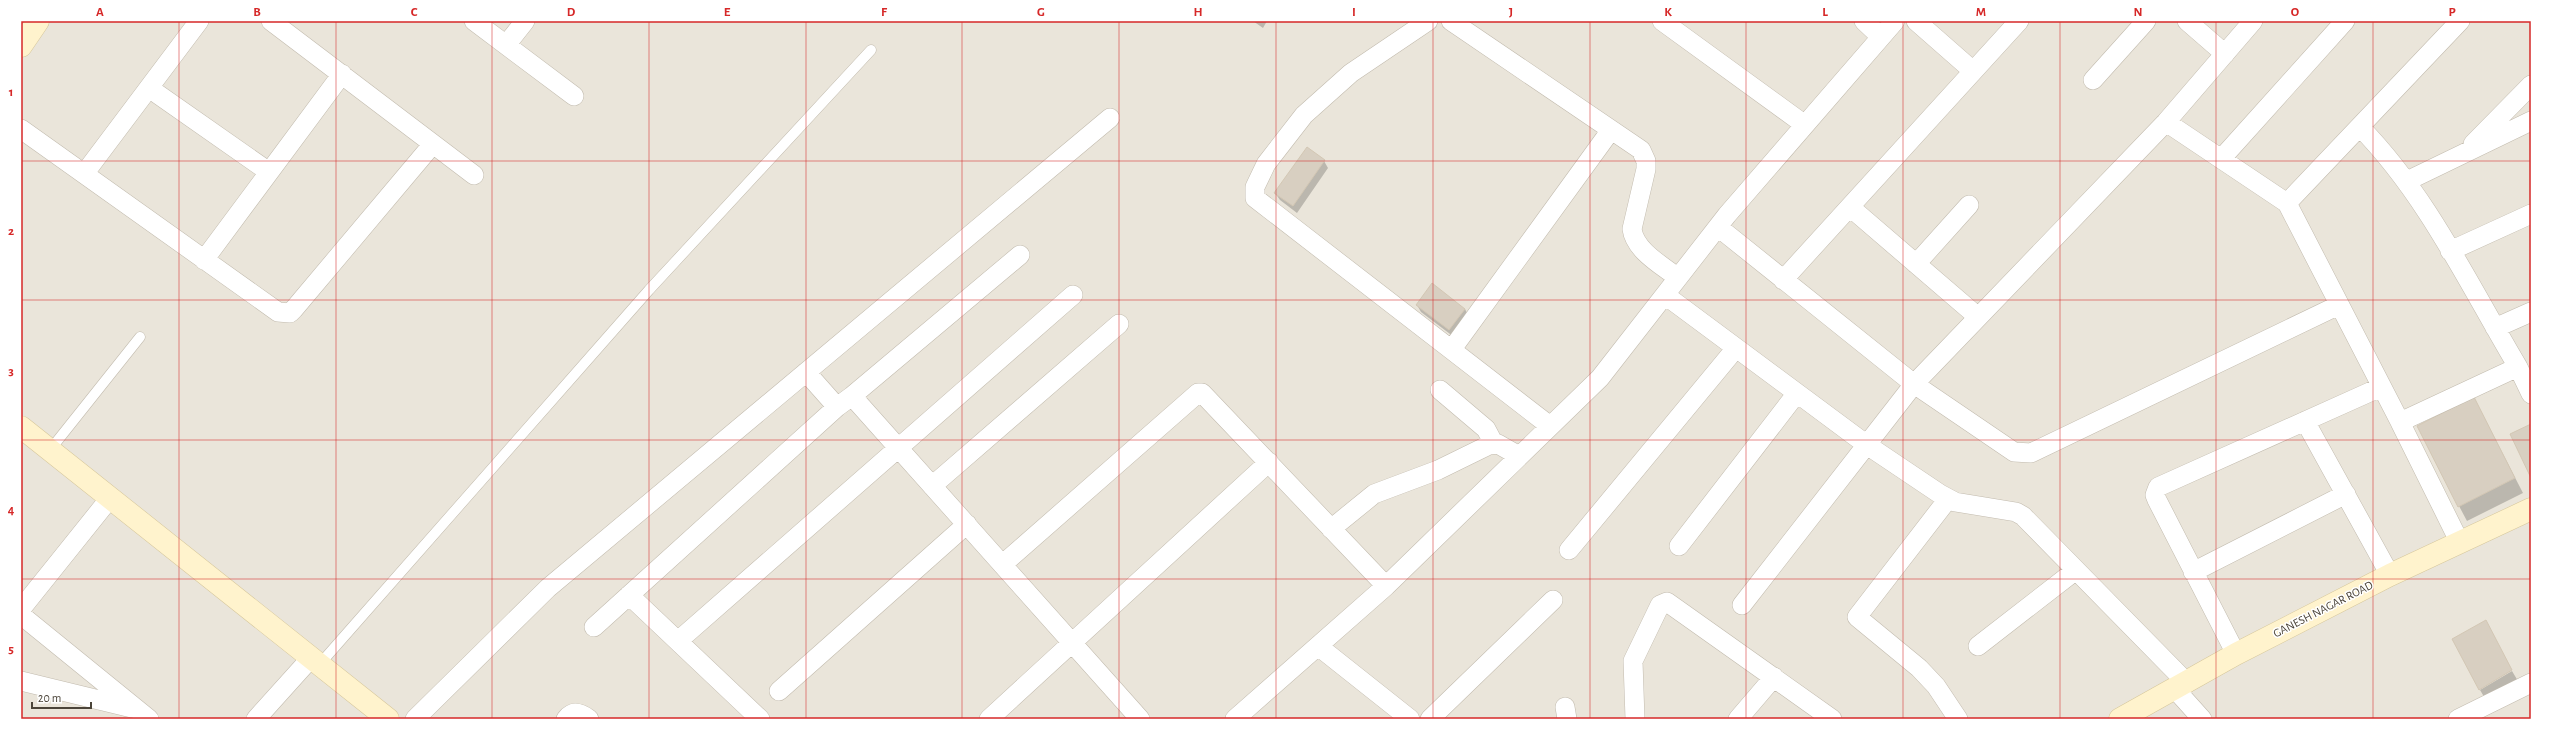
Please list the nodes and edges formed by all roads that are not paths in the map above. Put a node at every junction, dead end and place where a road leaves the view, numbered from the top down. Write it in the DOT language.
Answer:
graph roads {
  1 [pos="38,21"];
  2 [pos="199,21"];
  3 [pos="271,21"];
  4 [pos="474,21"];
  5 [pos="525,21"];
  6 [pos="1428,21"];
  7 [pos="1451,21"];
  8 [pos="1662,21"];
  9 [pos="1864,21"];
  10 [pos="1895,21"];
  11 [pos="1916,21"];
  12 [pos="2019,21"];
  13 [pos="2146,21"];
  14 [pos="2187,21"];
  15 [pos="2253,21"];
  16 [pos="2345,21"];
  17 [pos="2460,21"];
  18 [pos="1881,37"];
  19 [pos="21,45"];
  20 [pos="506,45"];
  21 [pos="872,50"];
  22 [pos="2225,54"];
  23 [pos="1973,71"];
  24 [pos="342,74"];
  25 [pos="2093,80"];
  26 [pos="2531,84"];
  27 [pos="149,88"];
  28 [pos="574,96"];
  29 [pos="1110,118"];
  30 [pos="2531,121"];
  31 [pos="2166,122"];
  32 [pos="1805,125"];
  33 [pos="2360,127"];
  34 [pos="21,129"];
  35 [pos="1611,130"];
  36 [pos="432,145"];
  37 [pos="2464,153"];
  38 [pos="2221,159"];
  39 [pos="269,172"];
  40 [pos="84,174"];
  41 [pos="474,176"];
  42 [pos="2407,181"];
  43 [pos="2287,203"];
  44 [pos="1969,205"];
  45 [pos="1850,207"];
  46 [pos="2531,214"];
  47 [pos="1718,227"];
  48 [pos="2450,251"];
  49 [pos="1020,255"];
  50 [pos="204,260"];
  51 [pos="1916,264"];
  52 [pos="1678,278"];
  53 [pos="1783,280"];
  54 [pos="1073,295"];
  55 [pos="1665,295"];
  56 [pos="2340,305"];
  57 [pos="2531,312"];
  58 [pos="1978,317"];
  59 [pos="1119,324"];
  60 [pos="2495,328"];
  61 [pos="140,337"];
  62 [pos="1736,348"];
  63 [pos="1452,349"];
  64 [pos="2518,367"];
  65 [pos="806,372"];
  66 [pos="1914,384"];
  67 [pos="2381,387"];
  68 [pos="1440,390"];
  69 [pos="1797,393"];
  70 [pos="2531,394"];
  71 [pos="844,401"];
  72 [pos="2306,421"];
  73 [pos="2400,422"];
  74 [pos="21,426"];
  75 [pos="1550,426"];
  76 [pos="1494,444"];
  77 [pos="1867,445"];
  78 [pos="898,448"];
  79 [pos="50,450"];
  80 [pos="1520,456"];
  81 [pos="1269,462"];
  82 [pos="932,486"];
  83 [pos="2346,494"];
  84 [pos="110,498"];
  85 [pos="1948,499"];
  86 [pos="2531,509"];
  87 [pos="967,524"];
  88 [pos="1331,529"];
  89 [pos="2460,543"];
  90 [pos="1679,546"];
  91 [pos="1568,550"];
  92 [pos="1003,564"];
  93 [pos="2076,570"];
  94 [pos="2193,572"];
  95 [pos="2390,575"];
  96 [pos="1386,586"];
  97 [pos="630,595"];
  98 [pos="1553,600"];
  99 [pos="1742,605"];
  100 [pos="21,609"];
  101 [pos="21,616"];
  102 [pos="594,627"];
  103 [pos="678,641"];
  104 [pos="1073,644"];
  105 [pos="1318,646"];
  106 [pos="1978,646"];
  107 [pos="2236,654"];
  108 [pos="314,662"];
  109 [pos="1774,677"];
  110 [pos="21,681"];
  111 [pos="2181,686"];
  112 [pos="2528,688"];
  113 [pos="779,691"];
  114 [pos="143,714"];
  115 [pos="256,719"];
  116 [pos="388,719"];
  117 [pos="414,719"];
  118 [pos="566,719"];
  119 [pos="589,719"];
  120 [pos="760,719"];
  121 [pos="988,719"];
  122 [pos="1140,719"];
  123 [pos="1235,719"];
  124 [pos="1410,719"];
  125 [pos="1430,719"];
  126 [pos="1635,719"];
  127 [pos="1738,719"];
  128 [pos="1832,719"];
  129 [pos="1958,719"];
  130 [pos="2120,719"];
  131 [pos="2202,719"];
  132 [pos="2458,719"];
  1 -- 19 [label="street"];
  2 -- 27 [label="street"];
  3 -- 24 [label="street"];
  4 -- 20 [label="street"];
  5 -- 20 [label="street"];
  6 -- 63 [label="street"];
  7 -- 35 [label="street"];
  8 -- 32 [label="street"];
  9 -- 18 [label="street"];
  10 -- 18 [label="street"];
  11 -- 23 [label="street"];
  12 -- 23 [label="street"];
  13 -- 25 [label="street"];
  14 -- 22 [label="street"];
  15 -- 22 [label="street"];
  16 -- 38 [label="street"];
  17 -- 33 [label="street"];
  18 -- 32 [label="street"];
  20 -- 28 [label="street"];
  21 -- 108 [label="lane"];
  22 -- 31 [label="street"];
  23 -- 45 [label="street"];
  24 -- 36 [label="street"];
  24 -- 39 [label="street"];
  26 -- 37 [label="street"];
  27 -- 39 [label="street"];
  27 -- 40 [label="street"];
  29 -- 65 [label="street"];
  30 -- 37 [label="street"];
  31 -- 38 [label="street"];
  31 -- 58 [label="street"];
  32 -- 47 [label="street"];
  33 -- 42 [label="street"];
  33 -- 43 [label="street"];
  34 -- 40 [label="street"];
  35 -- 52 [label="street"];
  35 -- 63 [label="street"];
  36 -- 41 [label="street"];
  36 -- 50 [label="street"];
  37 -- 42 [label="street"];
  38 -- 43 [label="street"];
  39 -- 50 [label="street"];
  40 -- 50 [label="street"];
  42 -- 48 [label="street"];
  43 -- 56 [label="street"];
  44 -- 51 [label="street"];
  45 -- 51 [label="street"];
  45 -- 53 [label="street"];
  46 -- 48 [label="street"];
  47 -- 52 [label="street"];
  47 -- 53 [label="street"];
  48 -- 60 [label="street"];
  49 -- 71 [label="street"];
  51 -- 58 [label="street"];
  52 -- 55 [label="street"];
  53 -- 66 [label="street"];
  54 -- 78 [label="street"];
  55 -- 62 [label="street"];
  55 -- 75 [label="street"];
  56 -- 66 [label="street"];
  56 -- 67 [label="street"];
  57 -- 60 [label="street"];
  58 -- 66 [label="street"];
  59 -- 82 [label="street"];
  60 -- 64 [label="street"];
  61 -- 79 [label="lane"];
  62 -- 69 [label="street"];
  62 -- 91 [label="street"];
  63 -- 75 [label="street"];
  64 -- 70 [label="street"];
  64 -- 73 [label="street"];
  65 -- 71 [label="street"];
  65 -- 117 [label="street"];
  66 -- 77 [label="street"];
  67 -- 72 [label="street"];
  67 -- 73 [label="street"];
  68 -- 76 [label="street"];
  69 -- 77 [label="street"];
  69 -- 90 [label="street"];
  71 -- 78 [label="street"];
  71 -- 97 [label="street"];
  72 -- 83 [label="street"];
  72 -- 94 [label="street"];
  73 -- 89 [label="street"];
  74 -- 79 [label="street"];
  75 -- 80 [label="street"];
  76 -- 80 [label="street"];
  76 -- 88 [label="street"];
  77 -- 85 [label="street"];
  77 -- 99 [label="street"];
  78 -- 82 [label="street"];
  78 -- 103 [label="street"];
  79 -- 84 [label="street"];
  80 -- 96 [label="street"];
  81 -- 88 [label="street"];
  81 -- 92 [label="street"];
  81 -- 104 [label="street"];
  82 -- 87 [label="street"];
  83 -- 94 [label="street"];
  83 -- 95 [label="street"];
  84 -- 100 [label="street"];
  84 -- 108 [label="street"];
  85 -- 93 [label="street"];
  85 -- 129 [label="street"];
  86 -- 89 [label="street, GANESH NAGAR ROAD"];
  87 -- 92 [label="street"];
  87 -- 113 [label="street"];
  88 -- 96 [label="street"];
  89 -- 95 [label="street, GANESH NAGAR ROAD"];
  92 -- 104 [label="street"];
  93 -- 106 [label="street"];
  93 -- 111 [label="street"];
  94 -- 107 [label="street"];
  95 -- 107 [label="street, GANESH NAGAR ROAD"];
  96 -- 105 [label="street"];
  97 -- 102 [label="street"];
  97 -- 103 [label="street"];
  98 -- 125 [label="street"];
  101 -- 114 [label="street"];
  103 -- 120 [label="street"];
  104 -- 121 [label="street"];
  104 -- 122 [label="street"];
  105 -- 123 [label="street"];
  105 -- 124 [label="street"];
  107 -- 111 [label="street, GANESH NAGAR ROAD"];
  108 -- 115 [label="street"];
  108 -- 116 [label="street"];
  109 -- 126 [label="street"];
  109 -- 127 [label="street"];
  109 -- 128 [label="street"];
  110 -- 114 [label="street"];
  111 -- 130 [label="street, GANESH NAGAR ROAD"];
  111 -- 131 [label="street"];
  112 -- 132 [label="street"];
  118 -- 119 [label="street"];
}
